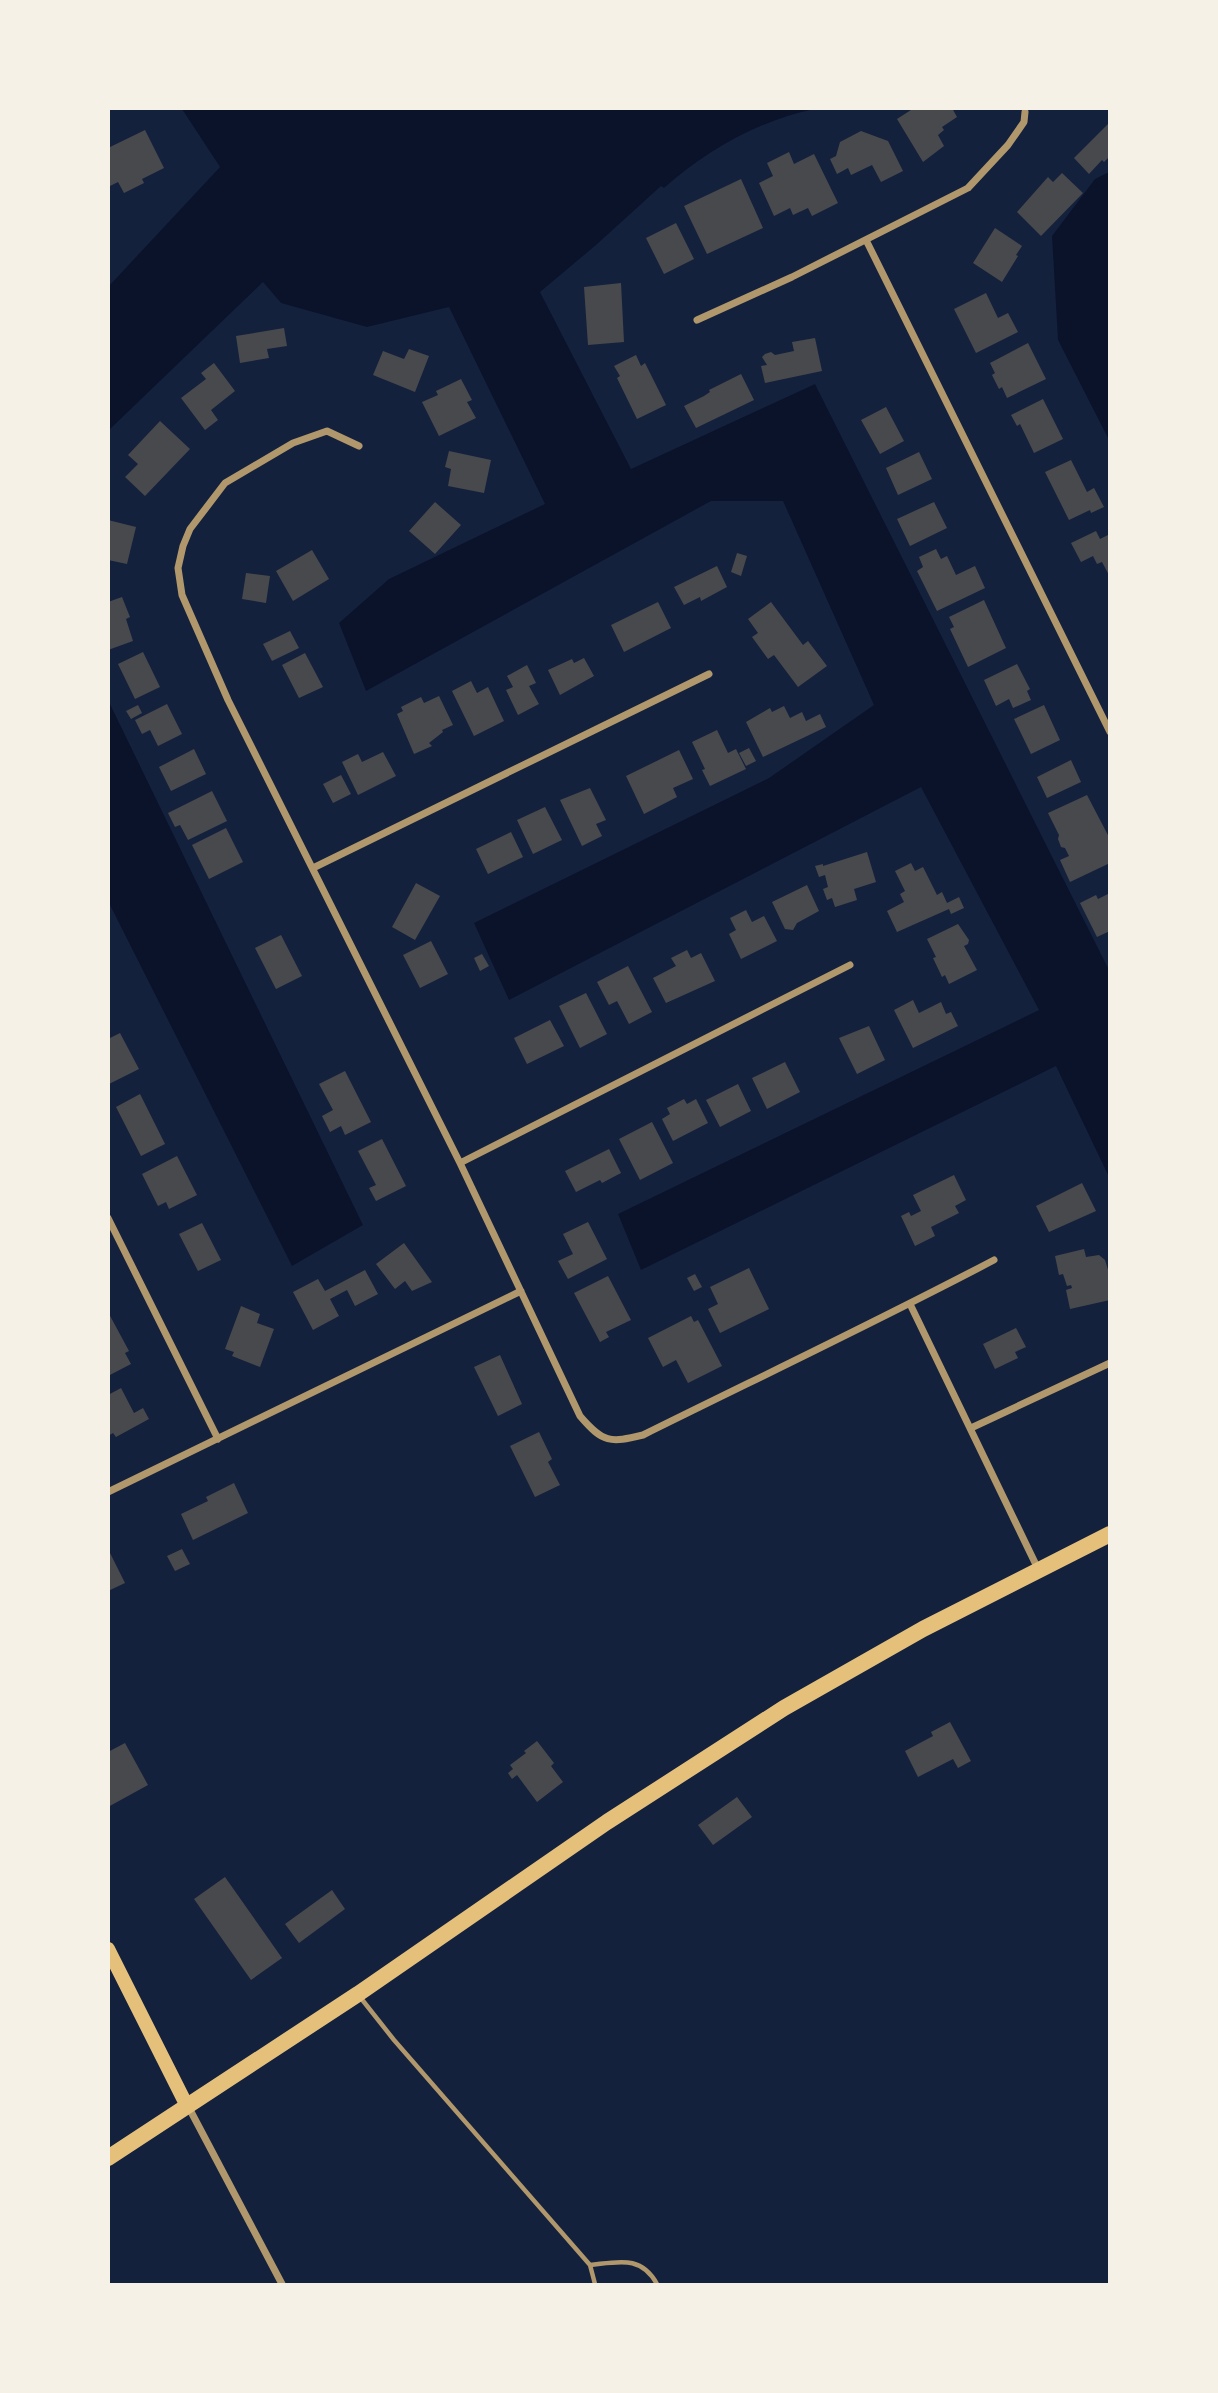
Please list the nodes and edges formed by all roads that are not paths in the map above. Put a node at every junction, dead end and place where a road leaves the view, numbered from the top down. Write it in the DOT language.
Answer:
graph roads {
  1 [pos="1025,112"];
  2 [pos="866,240"];
  3 [pos="697,320"];
  4 [pos="359,446"];
  5 [pos="709,674"];
  6 [pos="1110,732"];
  7 [pos="313,868"];
  8 [pos="850,965"];
  9 [pos="460,1164"];
  10 [pos="108,1218"];
  11 [pos="994,1260"];
  12 [pos="521,1291"];
  13 [pos="910,1304"];
  14 [pos="1110,1363"];
  15 [pos="971,1428"];
  16 [pos="218,1439"];
  17 [pos="108,1492"];
  18 [pos="1110,1534"];
  19 [pos="1038,1571"];
  20 [pos="108,1949"];
  21 [pos="358,1994"];
  22 [pos="187,2106"];
  23 [pos="108,2158"];
  24 [pos="590,2265"];
  25 [pos="282,2284"];
  26 [pos="595,2284"];
  27 [pos="657,2284"];
  1 -- 2 [label="street"];
  2 -- 3 [label="street"];
  2 -- 6 [label="street"];
  4 -- 7 [label="street"];
  5 -- 7 [label="street"];
  7 -- 9 [label="street"];
  8 -- 9 [label="street"];
  9 -- 12 [label="street"];
  10 -- 16 [label="street"];
  11 -- 13 [label="street"];
  12 -- 13 [label="street"];
  12 -- 16 [label="street"];
  13 -- 15 [label="street"];
  14 -- 15 [label="street"];
  15 -- 19 [label="street"];
  16 -- 17 [label="street"];
  18 -- 19 [label="highway"];
  19 -- 21 [label="highway"];
  20 -- 22 [label="main road"];
  21 -- 22 [label="highway"];
  21 -- 24 [label="lane"];
  22 -- 23 [label="highway"];
  22 -- 25 [label="street"];
  24 -- 26 [label="lane"];
  24 -- 27 [label="lane"];
}
